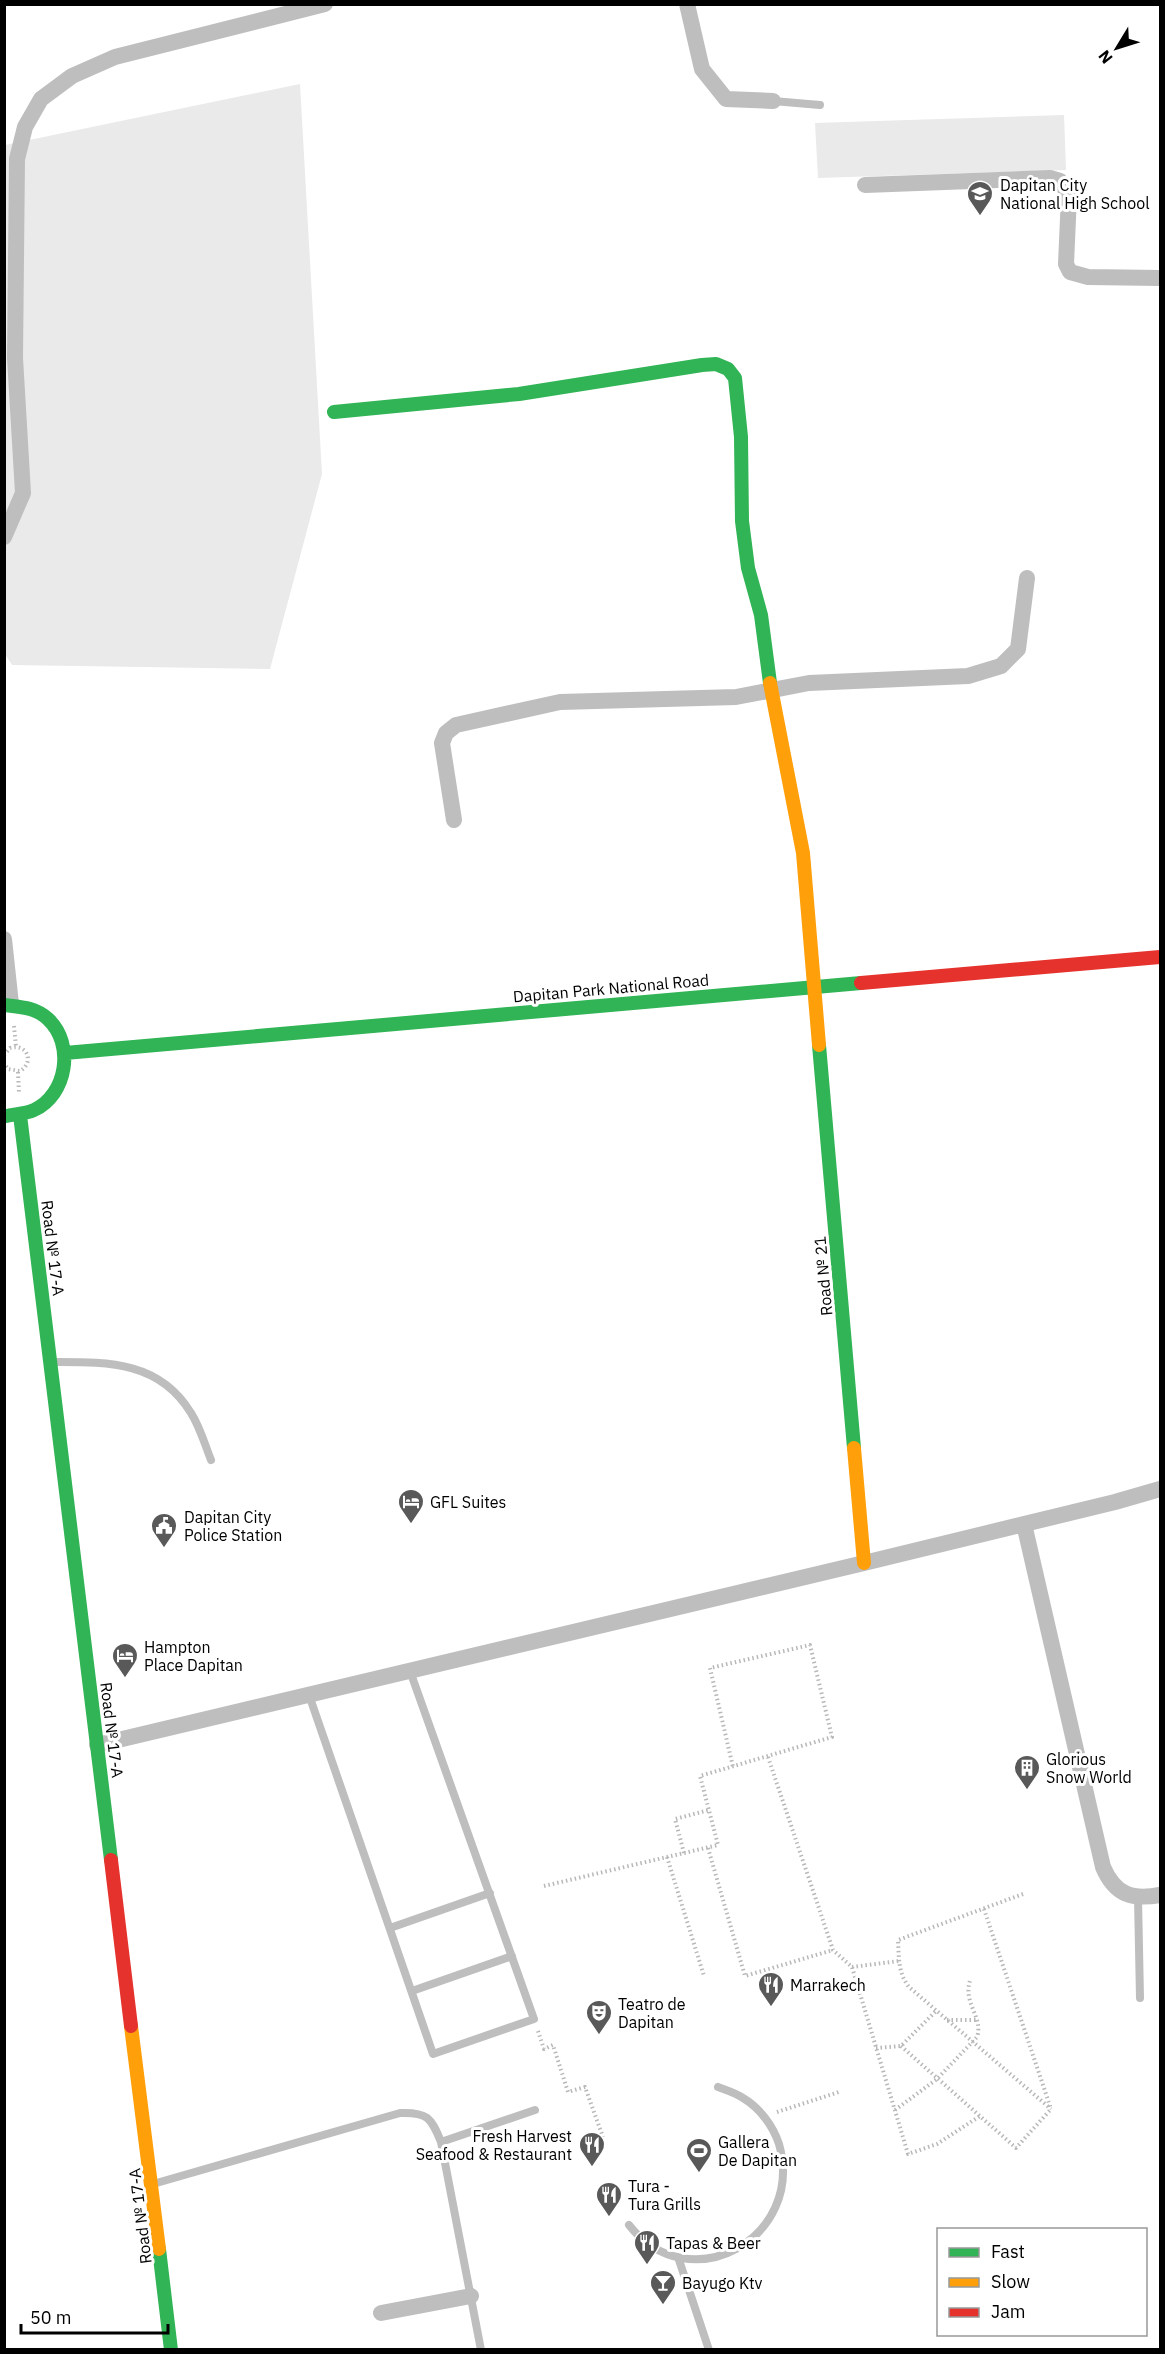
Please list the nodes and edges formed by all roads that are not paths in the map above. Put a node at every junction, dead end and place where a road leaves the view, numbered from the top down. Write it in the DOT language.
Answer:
graph roads {
  1 [pos="325,4"];
  2 [pos="687,4"];
  3 [pos="773,101"];
  4 [pos="820,105"];
  5 [pos="866,185"];
  6 [pos="1161,278"];
  7 [pos="334,412"];
  8 [pos="4,537"];
  9 [pos="1027,578"];
  10 [pos="771,692"];
  11 [pos="454,820"];
  12 [pos="4,939"];
  13 [pos="1161,957"];
  14 [pos="815,986"];
  15 [pos="8,1004"];
  16 [pos="65,1053"];
  17 [pos="4,1115"];
  18 [pos="20,1115"];
  19 [pos="50,1362"];
  20 [pos="212,1460"];
  21 [pos="1161,1489"];
  22 [pos="1024,1524"];
  23 [pos="864,1563"];
  24 [pos="410,1671"];
  25 [pos="309,1695"];
  26 [pos="97,1745"];
  27 [pos="490,1893"];
  28 [pos="1161,1895"];
  29 [pos="1137,1898"];
  30 [pos="390,1928"];
  31 [pos="512,1956"];
  32 [pos="412,1991"];
  33 [pos="1140,1998"];
  34 [pos="718,2087"];
  35 [pos="535,2110"];
  36 [pos="441,2142"];
  37 [pos="153,2184"];
  38 [pos="629,2225"];
  39 [pos="678,2257"];
  40 [pos="471,2296"];
  41 [pos="381,2313"];
  42 [pos="171,2349"];
  43 [pos="481,2349"];
  44 [pos="709,2349"];
  1 -- 8 [label="street"];
  2 -- 3 [label="street"];
  3 -- 4 [label="lane"];
  5 -- 6 [label="street"];
  7 -- 10 [label="street, Road № 21"];
  9 -- 10 [label="street"];
  10 -- 11 [label="street"];
  10 -- 14 [label="street, Road № 21"];
  12 -- 15 [label="street"];
  13 -- 14 [label="street, Dapitan Park National Road"];
  14 -- 16 [label="street, Dapitan Park National Road"];
  14 -- 23 [label="street, Road № 21"];
  15 -- 16 [label="street"];
  16 -- 18 [label="street"];
  17 -- 18 [label="street"];
  18 -- 19 [label="street, Road № 17-A"];
  19 -- 20 [label="lane"];
  19 -- 26 [label="street, Road № 17-A"];
  21 -- 22 [label="street"];
  22 -- 23 [label="street"];
  22 -- 29 [label="street"];
  23 -- 24 [label="street"];
  24 -- 25 [label="street"];
  24 -- 27 [label="lane"];
  25 -- 26 [label="street"];
  25 -- 30 [label="lane"];
  26 -- 37 [label="street, Road № 17-A"];
  27 -- 30 [label="lane"];
  27 -- 31 [label="lane"];
  28 -- 29 [label="street"];
  29 -- 33 [label="lane"];
  30 -- 32 [label="lane"];
  31 -- 32 [label="lane"];
  31 -- 32 [label="lane"];
  34 -- 39 [label="lane"];
  35 -- 36 [label="lane"];
  36 -- 37 [label="lane"];
  36 -- 40 [label="lane"];
  37 -- 42 [label="street, Road № 17-A"];
  38 -- 39 [label="lane"];
  39 -- 44 [label="lane"];
  40 -- 41 [label="street"];
  40 -- 43 [label="lane"];
}
